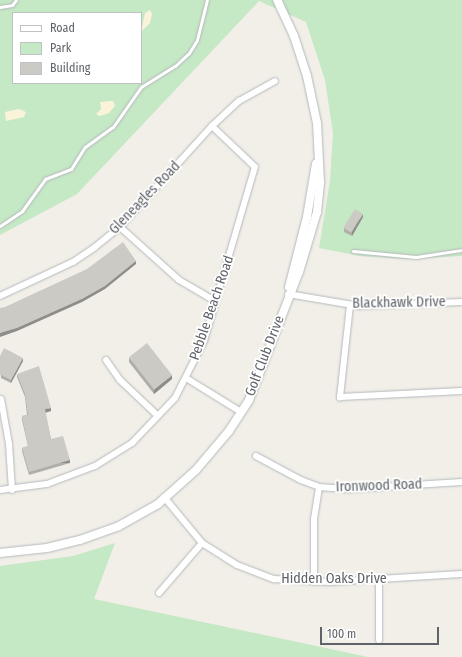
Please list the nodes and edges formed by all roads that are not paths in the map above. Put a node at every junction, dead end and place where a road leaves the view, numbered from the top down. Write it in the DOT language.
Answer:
graph roads {
  1 [pos="16,0"];
  2 [pos="207,0"];
  3 [pos="277,0"];
  4 [pos="0,7"];
  5 [pos="275,81"];
  6 [pos="212,126"];
  7 [pos="0,226"];
  8 [pos="120,227"];
  9 [pos="462,250"];
  10 [pos="353,251"];
  11 [pos="288,294"];
  12 [pos="0,296"];
  13 [pos="215,301"];
  14 [pos="462,302"];
  15 [pos="350,305"];
  16 [pos="106,360"];
  17 [pos="186,378"];
  18 [pos="462,391"];
  19 [pos="1,399"];
  20 [pos="241,412"];
  21 [pos="158,416"];
  22 [pos="256,456"];
  23 [pos="462,482"];
  24 [pos="319,487"];
  25 [pos="0,490"];
  26 [pos="12,490"];
  27 [pos="164,497"];
  28 [pos="202,543"];
  29 [pos="0,553"];
  30 [pos="462,574"];
  31 [pos="379,580"];
  32 [pos="314,582"];
  33 [pos="159,593"];
  34 [pos="379,640"];
  1 -- 4 [label="lane"];
  2 -- 7 [label="lane"];
  3 -- 11 [label="street, Golf Club Drive"];
  5 -- 6 [label="street, Gleneagles Road"];
  6 -- 8 [label="street, Gleneagles Road"];
  6 -- 13 [label="street, Pebble Beach Road"];
  8 -- 12 [label="street, Gleneagles Road"];
  8 -- 13 [label="street"];
  9 -- 10 [label="lane"];
  11 -- 15 [label="street, Blackhawk Drive"];
  11 -- 20 [label="street, Golf Club Drive"];
  13 -- 17 [label="street, Pebble Beach Road"];
  14 -- 15 [label="street, Blackhawk Drive"];
  15 -- 18 [label="street"];
  16 -- 21 [label="street"];
  17 -- 20 [label="street"];
  17 -- 21 [label="street, Pebble Beach Road"];
  19 -- 26 [label="street"];
  20 -- 27 [label="street, Golf Club Drive"];
  21 -- 26 [label="street, Pebble Beach Road"];
  22 -- 24 [label="street, Ironwood Road"];
  23 -- 24 [label="street, Ironwood Road"];
  24 -- 32 [label="street"];
  25 -- 26 [label="street, Pebble Beach Road"];
  27 -- 28 [label="street, Hidden Oaks Drive"];
  27 -- 29 [label="street, Golf Club Drive"];
  28 -- 32 [label="street, Hidden Oaks Drive"];
  28 -- 33 [label="street"];
  30 -- 31 [label="street, Hidden Oaks Drive"];
  31 -- 32 [label="street, Hidden Oaks Drive"];
  31 -- 34 [label="street"];
}
